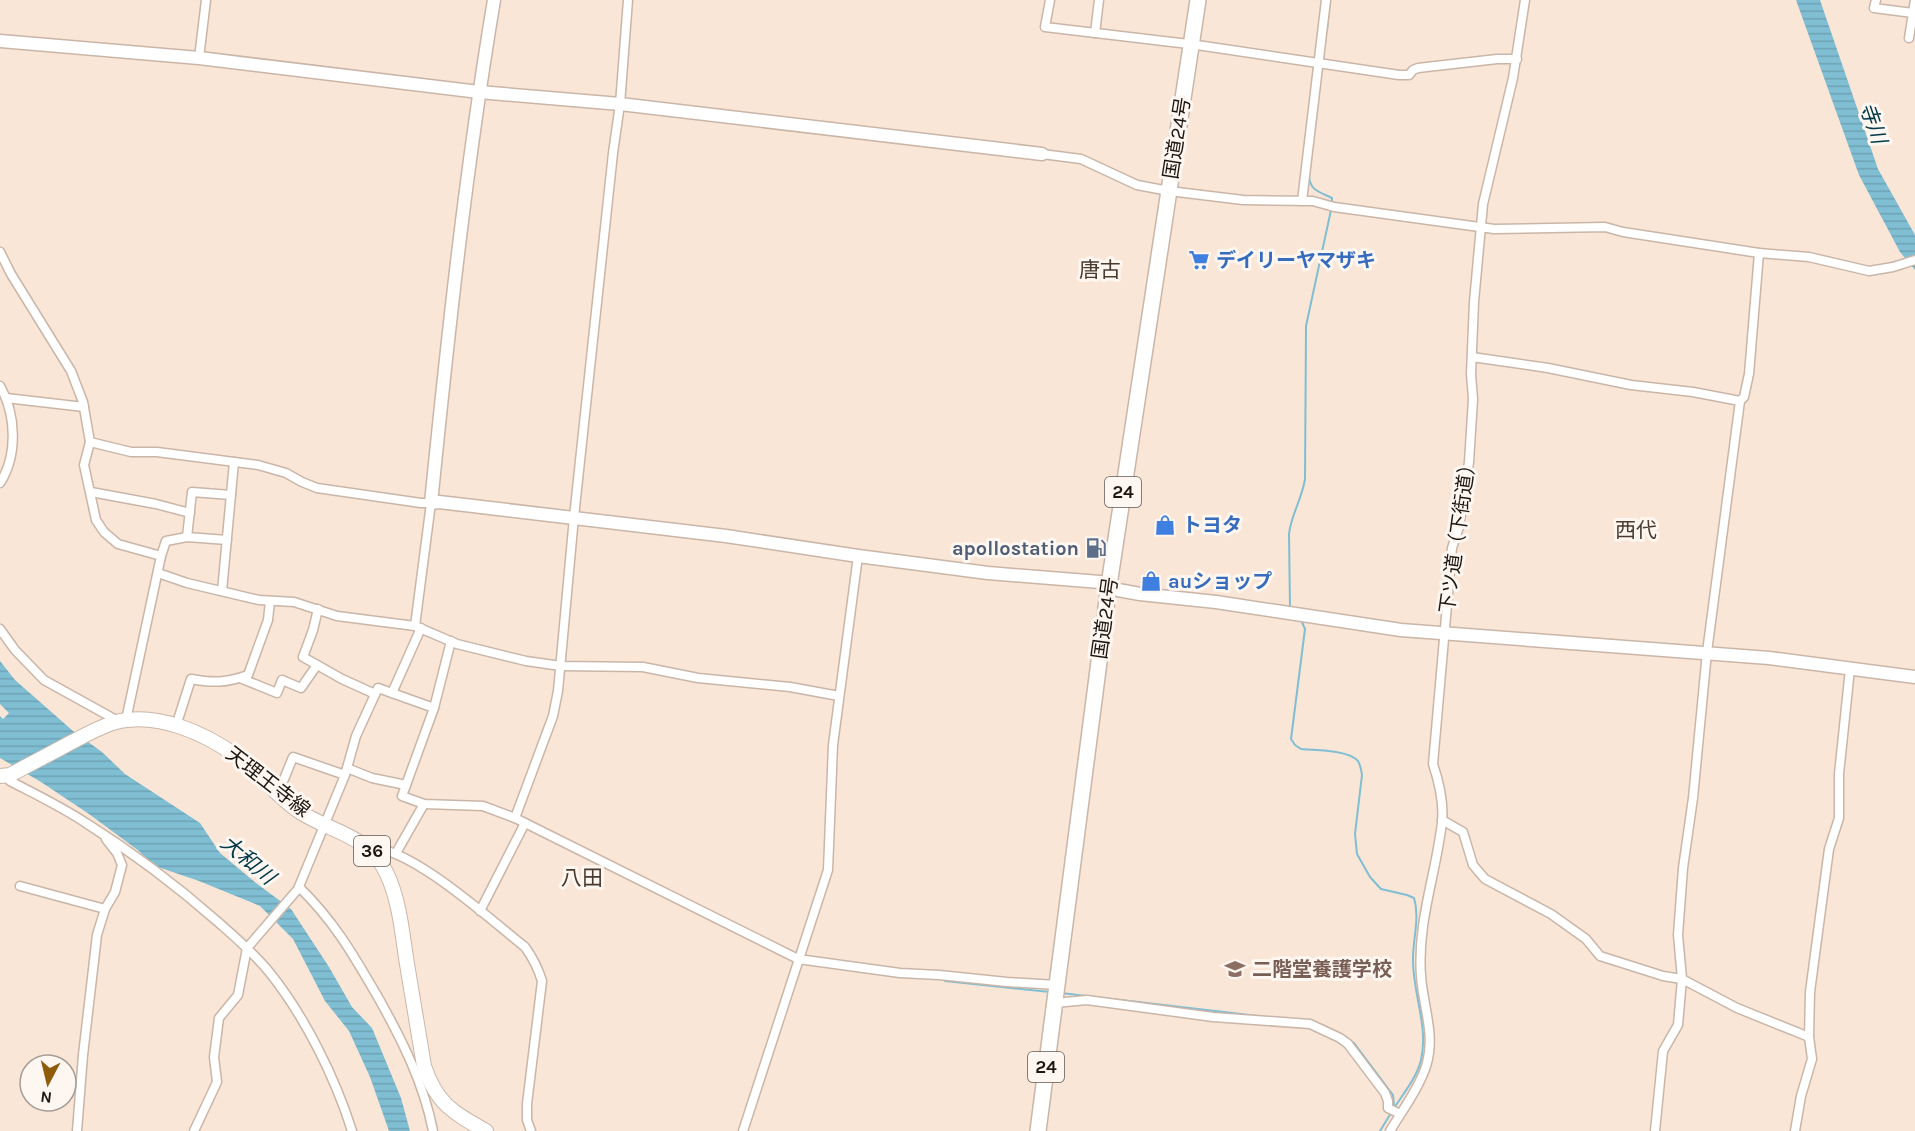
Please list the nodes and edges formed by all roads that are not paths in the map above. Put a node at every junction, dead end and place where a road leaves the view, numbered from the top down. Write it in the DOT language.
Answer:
graph roads {
  1 [pos="206,0"];
  2 [pos="494,0"];
  3 [pos="628,0"];
  4 [pos="1050,0"];
  5 [pos="1099,0"];
  6 [pos="1198,0"];
  7 [pos="1326,0"];
  8 [pos="1525,0"];
  9 [pos="1876,0"];
  10 [pos="1915,0"];
  11 [pos="1913,14"];
  12 [pos="1095,33"];
  13 [pos="1909,38"];
  14 [pos="0,42"];
  15 [pos="1191,45"];
  16 [pos="199,58"];
  17 [pos="1517,59"];
  18 [pos="1323,64"];
  19 [pos="478,92"];
  20 [pos="620,104"];
  21 [pos="1042,154"];
  22 [pos="1169,191"];
  23 [pos="1302,201"];
  24 [pos="1480,227"];
  25 [pos="0,252"];
  26 [pos="1760,253"];
  27 [pos="1915,260"];
  28 [pos="1472,357"];
  29 [pos="0,386"];
  30 [pos="6,398"];
  31 [pos="1740,402"];
  32 [pos="84,407"];
  33 [pos="90,442"];
  34 [pos="234,462"];
  35 [pos="0,483"];
  36 [pos="91,492"];
  37 [pos="231,495"];
  38 [pos="431,503"];
  39 [pos="190,513"];
  40 [pos="574,517"];
  41 [pos="187,537"];
  42 [pos="227,540"];
  43 [pos="161,556"];
  44 [pos="858,556"];
  45 [pos="158,573"];
  46 [pos="1109,585"];
  47 [pos="222,591"];
  48 [pos="270,601"];
  49 [pos="318,609"];
  50 [pos="418,627"];
  51 [pos="0,630"];
  52 [pos="1445,635"];
  53 [pos="451,641"];
  54 [pos="1707,652"];
  55 [pos="317,665"];
  56 [pos="561,666"];
  57 [pos="1850,669"];
  58 [pos="1915,677"];
  59 [pos="240,678"];
  60 [pos="392,693"];
  61 [pos="375,694"];
  62 [pos="839,696"];
  63 [pos="434,708"];
  64 [pos="122,721"];
  65 [pos="176,726"];
  66 [pos="346,771"];
  67 [pos="5,776"];
  68 [pos="406,785"];
  69 [pos="278,794"];
  70 [pos="424,804"];
  71 [pos="515,818"];
  72 [pos="1442,820"];
  73 [pos="525,823"];
  74 [pos="325,825"];
  75 [pos="102,834"];
  76 [pos="369,848"];
  77 [pos="396,854"];
  78 [pos="20,886"];
  79 [pos="299,888"];
  80 [pos="105,909"];
  81 [pos="480,911"];
  82 [pos="248,947"];
  83 [pos="798,959"];
  84 [pos="1682,979"];
  85 [pos="1057,985"];
  86 [pos="1055,1004"];
  87 [pos="1809,1037"];
  88 [pos="1400,1114"];
  89 [pos="77,1131"];
  90 [pos="194,1131"];
  91 [pos="352,1131"];
  92 [pos="433,1131"];
  93 [pos="486,1131"];
  94 [pos="531,1131"];
  95 [pos="743,1131"];
  96 [pos="1038,1131"];
  97 [pos="1390,1131"];
  98 [pos="1655,1131"];
  99 [pos="1795,1131"];
  1 -- 16 [label="street"];
  2 -- 19 [label="street"];
  3 -- 20 [label="street"];
  4 -- 12 [label="street"];
  5 -- 12 [label="street"];
  6 -- 15 [label="highway, 国道24号 / 24"];
  7 -- 18 [label="street"];
  8 -- 17 [label="street, 下ツ道（下街道）"];
  9 -- 11 [label="street"];
  10 -- 11 [label="street"];
  11 -- 13 [label="street"];
  12 -- 15 [label="street"];
  14 -- 16 [label="street"];
  15 -- 18 [label="street"];
  15 -- 22 [label="highway, 国道24号 / 24"];
  16 -- 19 [label="street"];
  17 -- 18 [label="street"];
  17 -- 24 [label="street, 下ツ道（下街道）"];
  18 -- 23 [label="street"];
  19 -- 20 [label="street"];
  19 -- 38 [label="street"];
  20 -- 21 [label="street"];
  20 -- 40 [label="street"];
  21 -- 22 [label="street"];
  22 -- 23 [label="street"];
  22 -- 46 [label="highway, 国道24号 / 24"];
  23 -- 24 [label="street"];
  24 -- 26 [label="street"];
  24 -- 28 [label="street, 下ツ道（下街道）"];
  25 -- 32 [label="street"];
  26 -- 27 [label="street"];
  26 -- 31 [label="street"];
  28 -- 31 [label="street"];
  28 -- 52 [label="street, 下ツ道（下街道）"];
  29 -- 30 [label="street"];
  30 -- 32 [label="street"];
  30 -- 35 [label="street"];
  31 -- 54 [label="street"];
  32 -- 33 [label="street"];
  33 -- 34 [label="street"];
  33 -- 36 [label="street"];
  34 -- 37 [label="street"];
  34 -- 38 [label="street"];
  36 -- 39 [label="street"];
  36 -- 43 [label="street"];
  37 -- 39 [label="street"];
  37 -- 42 [label="street"];
  38 -- 40 [label="street"];
  38 -- 50 [label="street"];
  39 -- 41 [label="street"];
  40 -- 44 [label="street"];
  40 -- 56 [label="street"];
  41 -- 42 [label="street"];
  41 -- 43 [label="street"];
  42 -- 47 [label="street"];
  43 -- 45 [label="street"];
  44 -- 46 [label="street"];
  44 -- 62 [label="street"];
  45 -- 47 [label="street"];
  45 -- 64 [label="street"];
  46 -- 52 [label="street"];
  46 -- 85 [label="highway, 国道24号 / 24"];
  47 -- 48 [label="street"];
  48 -- 49 [label="street"];
  48 -- 59 [label="street"];
  49 -- 50 [label="street"];
  49 -- 55 [label="street"];
  50 -- 53 [label="street"];
  50 -- 60 [label="street"];
  51 -- 64 [label="street"];
  52 -- 54 [label="street"];
  52 -- 72 [label="street, 下ツ道（下街道）"];
  53 -- 56 [label="street"];
  53 -- 63 [label="street"];
  54 -- 57 [label="street"];
  54 -- 84 [label="street"];
  55 -- 59 [label="street"];
  55 -- 61 [label="street"];
  56 -- 62 [label="street"];
  56 -- 71 [label="street"];
  57 -- 58 [label="street"];
  57 -- 87 [label="street"];
  59 -- 65 [label="street"];
  60 -- 61 [label="street"];
  60 -- 63 [label="street"];
  61 -- 66 [label="street"];
  62 -- 83 [label="street"];
  63 -- 68 [label="street"];
  64 -- 65 [label="main road, 天理王寺線 / 36"];
  64 -- 67 [label="main road, 天理王寺線 / 36"];
  65 -- 69 [label="main road, 天理王寺線 / 36"];
  66 -- 68 [label="street"];
  66 -- 69 [label="street"];
  66 -- 74 [label="street"];
  67 -- 75 [label="street"];
  68 -- 70 [label="street"];
  69 -- 74 [label="main road, 天理王寺線 / 36"];
  70 -- 71 [label="street"];
  70 -- 77 [label="street"];
  71 -- 73 [label="street"];
  72 -- 84 [label="street"];
  72 -- 88 [label="street, 下ツ道（下街道）"];
  73 -- 81 [label="street"];
  73 -- 83 [label="street"];
  74 -- 76 [label="main road, 天理王寺線 / 36"];
  74 -- 79 [label="street"];
  75 -- 80 [label="street"];
  75 -- 82 [label="street"];
  76 -- 77 [label="street"];
  76 -- 93 [label="main road, 天理王寺線 / 36"];
  77 -- 81 [label="street"];
  78 -- 80 [label="street"];
  79 -- 82 [label="street"];
  79 -- 92 [label="street"];
  80 -- 89 [label="street"];
  81 -- 94 [label="street"];
  82 -- 90 [label="street"];
  82 -- 91 [label="street"];
  83 -- 85 [label="street"];
  83 -- 95 [label="street"];
  84 -- 87 [label="street"];
  84 -- 98 [label="street"];
  85 -- 86 [label="highway, 国道24号 / 24"];
  86 -- 88 [label="street"];
  86 -- 96 [label="highway, 国道24号 / 24"];
  87 -- 99 [label="street"];
  88 -- 97 [label="street, 下ツ道（下街道）"];
}
